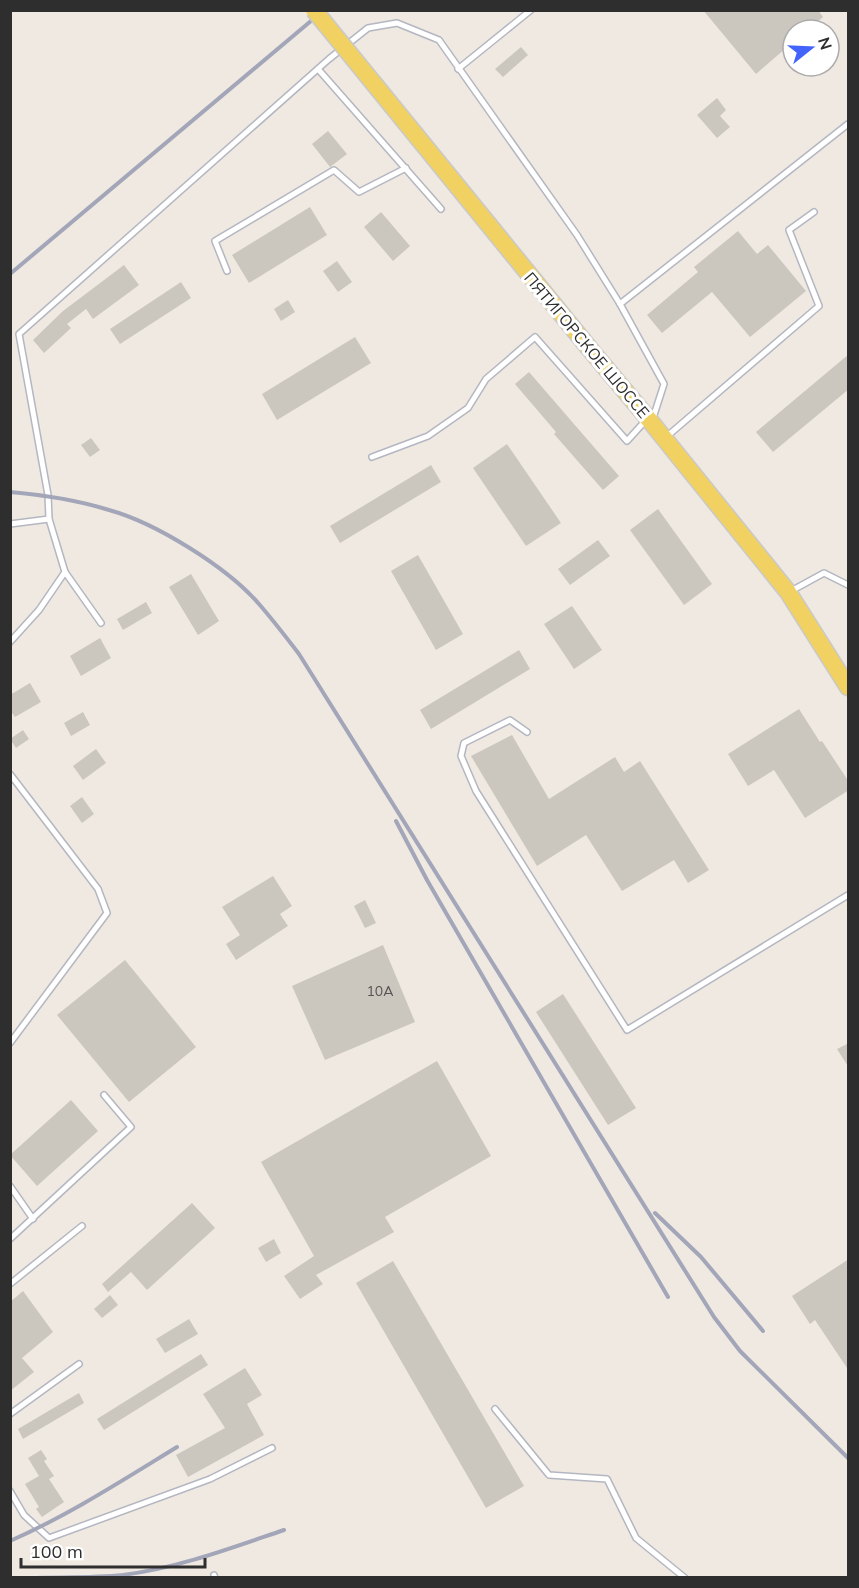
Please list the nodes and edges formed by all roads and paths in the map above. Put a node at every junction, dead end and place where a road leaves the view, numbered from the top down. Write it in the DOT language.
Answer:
graph roads {
  1 [pos="314,10"];
  2 [pos="531,10"];
  3 [pos="318,69"];
  4 [pos="458,69"];
  5 [pos="849,124"];
  6 [pos="406,168"];
  7 [pos="441,209"];
  8 [pos="814,212"];
  9 [pos="227,271"];
  10 [pos="620,304"];
  11 [pos="649,421"];
  12 [pos="664,439"];
  13 [pos="372,457"];
  14 [pos="49,519"];
  15 [pos="10,524"];
  16 [pos="65,572"];
  17 [pos="849,585"];
  18 [pos="788,592"];
  19 [pos="101,623"];
  20 [pos="10,642"];
  21 [pos="849,687"];
  22 [pos="527,732"];
  23 [pos="10,774"];
  24 [pos="849,895"];
  25 [pos="10,1043"];
  26 [pos="104,1095"];
  27 [pos="10,1186"];
  28 [pos="33,1219"];
  29 [pos="82,1226"];
  30 [pos="10,1239"];
  31 [pos="10,1284"];
  32 [pos="79,1364"];
  33 [pos="495,1409"];
  34 [pos="10,1414"];
  35 [pos="272,1448"];
  36 [pos="10,1491"];
  37 [pos="686,1578"];
  1 -- 11 [label="main road, ПЯТИГОРСКОЕ ШОССЕ, bridge"];
  2 -- 4 [label="lane"];
  3 -- 4 [label="lane"];
  3 -- 6 [label="lane"];
  3 -- 14 [label="lane"];
  4 -- 10 [label="lane"];
  5 -- 10 [label="lane"];
  6 -- 7 [label="lane"];
  6 -- 9 [label="lane"];
  8 -- 12 [label="lane"];
  10 -- 11 [label="lane"];
  11 -- 12 [label="main road, ПЯТИГОРСКОЕ ШОССЕ"];
  11 -- 13 [label="lane"];
  12 -- 18 [label="main road, ПЯТИГОРСКОЕ ШОССЕ"];
  14 -- 15 [label="lane"];
  14 -- 16 [label="lane"];
  16 -- 19 [label="lane"];
  16 -- 20 [label="lane"];
  17 -- 18 [label="lane"];
  18 -- 21 [label="main road, ПЯТИГОРСКОЕ ШОССЕ"];
  22 -- 24 [label="lane"];
  23 -- 25 [label="lane"];
  26 -- 28 [label="lane"];
  27 -- 28 [label="lane"];
  28 -- 30 [label="lane"];
  29 -- 31 [label="lane"];
  32 -- 34 [label="lane"];
  33 -- 37 [label="lane"];
  35 -- 36 [label="lane"];
}
